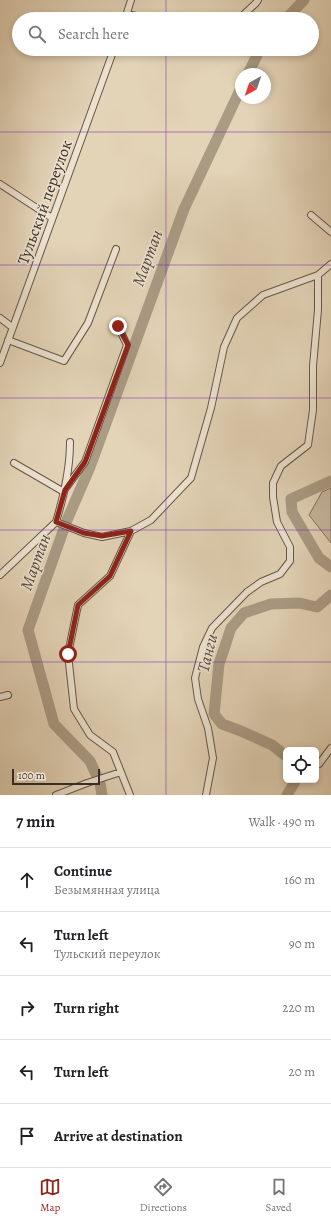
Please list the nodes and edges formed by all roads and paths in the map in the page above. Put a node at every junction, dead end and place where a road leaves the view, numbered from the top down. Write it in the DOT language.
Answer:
graph roads {
  1 [pos="131,0"];
  2 [pos="258,0"];
  3 [pos="127,12"];
  4 [pos="246,12"];
  5 [pos="111,56"];
  6 [pos="0,184"];
  7 [pos="311,215"];
  8 [pos="52,218"];
  9 [pos="331,232"];
  10 [pos="116,249"];
  11 [pos="331,264"];
  12 [pos="318,275"];
  13 [pos="0,318"];
  14 [pos="118,326"];
  15 [pos="12,327"];
  16 [pos="8,340"];
  17 [pos="0,363"];
  18 [pos="70,442"];
  19 [pos="14,463"];
  20 [pos="65,491"];
  21 [pos="56,522"];
  22 [pos="131,531"];
  23 [pos="0,576"];
  24 [pos="8,695"];
  25 [pos="0,697"];
  26 [pos="331,748"];
  27 [pos="319,764"];
  28 [pos="121,772"];
  29 [pos="56,795"];
  30 [pos="130,795"];
  31 [pos="206,795"];
  1 -- 3 [label="street"];
  2 -- 4 [label="street"];
  5 -- 8 [label="street, Тульский переулок"];
  6 -- 8 [label="street"];
  7 -- 9 [label="street"];
  8 -- 15 [label="street, Тульский переулок"];
  10 -- 16 [label="street"];
  11 -- 12 [label="street"];
  12 -- 22 [label="street"];
  12 -- 31 [label="street"];
  13 -- 15 [label="street"];
  14 -- 20 [label="street"];
  15 -- 16 [label="street, Тульский переулок"];
  16 -- 17 [label="street, Тульский переулок"];
  18 -- 20 [label="street"];
  19 -- 20 [label="street"];
  20 -- 21 [label="street"];
  21 -- 22 [label="street"];
  21 -- 23 [label="street"];
  22 -- 28 [label="street"];
  24 -- 25 [label="street"];
  26 -- 27 [label="street"];
  28 -- 29 [label="street"];
  28 -- 30 [label="street"];
}
